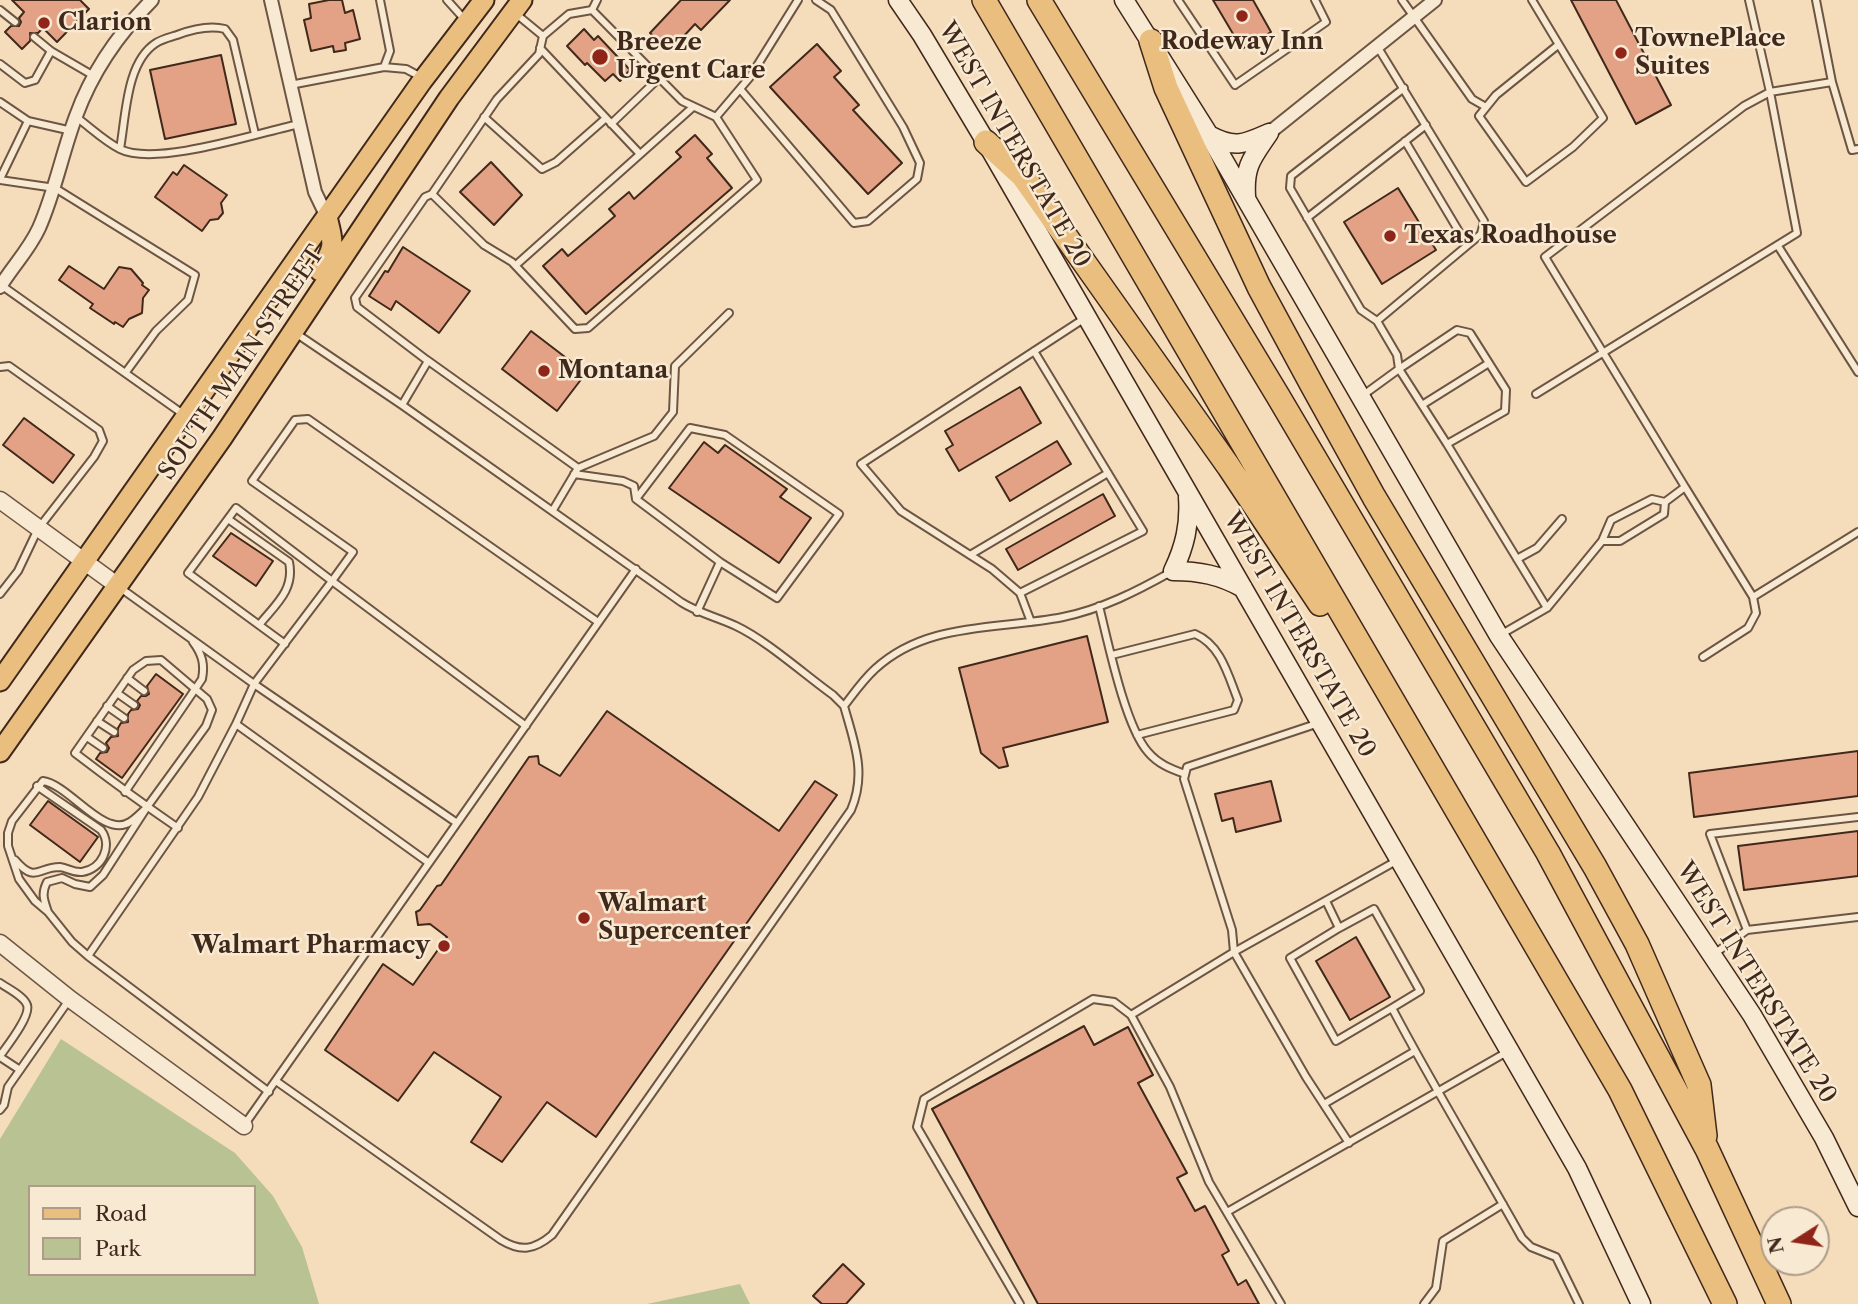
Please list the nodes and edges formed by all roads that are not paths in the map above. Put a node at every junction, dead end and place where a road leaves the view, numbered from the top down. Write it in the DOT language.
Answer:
graph roads {
  1 [pos="152,0"];
  2 [pos="271,0"];
  3 [pos="380,0"];
  4 [pos="447,0"];
  5 [pos="484,0"];
  6 [pos="597,0"];
  7 [pos="798,0"];
  8 [pos="816,0"];
  9 [pos="898,0"];
  10 [pos="984,0"];
  11 [pos="1039,0"];
  12 [pos="1124,0"];
  13 [pos="1178,0"];
  14 [pos="1315,0"];
  15 [pos="1402,0"];
  16 [pos="1435,0"];
  17 [pos="1532,0"];
  18 [pos="1749,0"];
  19 [pos="1816,0"];
  20 [pos="517,5"];
  21 [pos="0,10"];
  22 [pos="592,10"];
  23 [pos="1414,17"];
  24 [pos="15,22"];
  25 [pos="467,22"];
  26 [pos="543,36"];
  27 [pos="34,37"];
  28 [pos="1151,41"];
  29 [pos="1558,45"];
  30 [pos="1377,47"];
  31 [pos="540,48"];
  32 [pos="51,51"];
  33 [pos="0,64"];
  34 [pos="384,67"];
  35 [pos="94,76"];
  36 [pos="659,78"];
  37 [pos="424,79"];
  38 [pos="1832,82"];
  39 [pos="290,85"];
  40 [pos="1404,88"];
  41 [pos="740,89"];
  42 [pos="1770,92"];
  43 [pos="0,102"];
  44 [pos="693,107"];
  45 [pos="1486,107"];
  46 [pos="76,117"];
  47 [pos="484,117"];
  48 [pos="716,117"];
  49 [pos="28,121"];
  50 [pos="608,121"];
  51 [pos="299,124"];
  52 [pos="1426,125"];
  53 [pos="72,131"];
  54 [pos="1269,133"];
  55 [pos="255,134"];
  56 [pos="1209,135"];
  57 [pos="1405,141"];
  58 [pos="986,142"];
  59 [pos="120,149"];
  60 [pos="1858,149"];
  61 [pos="639,154"];
  62 [pos="0,179"];
  63 [pos="55,188"];
  64 [pos="432,194"];
  65 [pos="1246,200"];
  66 [pos="327,217"];
  67 [pos="1307,218"];
  68 [pos="1467,245"];
  69 [pos="1778,246"];
  70 [pos="516,265"];
  71 [pos="1,286"];
  72 [pos="729,313"];
  73 [pos="1086,317"];
  74 [pos="1377,321"];
  75 [pos="294,332"];
  76 [pos="1034,351"];
  77 [pos="1603,353"];
  78 [pos="426,360"];
  79 [pos="1489,363"];
  80 [pos="0,367"];
  81 [pos="1399,369"];
  82 [pos="126,372"];
  83 [pos="1858,372"];
  84 [pos="1536,394"];
  85 [pos="1360,398"];
  86 [pos="402,405"];
  87 [pos="1422,405"];
  88 [pos="187,417"];
  89 [pos="222,438"];
  90 [pos="1447,444"];
  91 [pos="576,471"];
  92 [pos="1108,473"];
  93 [pos="1685,487"];
  94 [pos="1188,493"];
  95 [pos="636,499"];
  96 [pos="0,500"];
  97 [pos="1665,502"];
  98 [pos="553,510"];
  99 [pos="228,519"];
  100 [pos="1562,519"];
  101 [pos="38,528"];
  102 [pos="1858,532"];
  103 [pos="1602,541"];
  104 [pos="970,555"];
  105 [pos="1517,559"];
  106 [pos="85,562"];
  107 [pos="720,562"];
  108 [pos="636,569"];
  109 [pos="1173,571"];
  110 [pos="332,581"];
  111 [pos="118,586"];
  112 [pos="1244,588"];
  113 [pos="1020,593"];
  114 [pos="0,594"];
  115 [pos="1753,597"];
  116 [pos="1099,606"];
  117 [pos="1547,608"];
  118 [pos="697,612"];
  119 [pos="598,622"];
  120 [pos="1031,622"];
  121 [pos="259,625"];
  122 [pos="1499,636"];
  123 [pos="190,637"];
  124 [pos="285,645"];
  125 [pos="1112,655"];
  126 [pos="1703,657"];
  127 [pos="1379,677"];
  128 [pos="127,678"];
  129 [pos="0,681"];
  130 [pos="254,684"];
  131 [pos="195,689"];
  132 [pos="144,691"];
  133 [pos="117,693"];
  134 [pos="134,705"];
  135 [pos="107,706"];
  136 [pos="844,706"];
  137 [pos="124,719"];
  138 [pos="97,721"];
  139 [pos="1321,722"];
  140 [pos="161,724"];
  141 [pos="236,724"];
  142 [pos="526,726"];
  143 [pos="168,729"];
  144 [pos="114,732"];
  145 [pos="1137,734"];
  146 [pos="87,737"];
  147 [pos="151,738"];
  148 [pos="159,743"];
  149 [pos="103,748"];
  150 [pos="142,751"];
  151 [pos="0,752"];
  152 [pos="150,756"];
  153 [pos="130,767"];
  154 [pos="138,773"];
  155 [pos="1185,774"];
  156 [pos="37,786"];
  157 [pos="125,792"];
  158 [pos="147,807"];
  159 [pos="1858,817"];
  160 [pos="457,823"];
  161 [pos="178,828"];
  162 [pos="11,856"];
  163 [pos="1400,859"];
  164 [pos="429,863"];
  165 [pos="1326,901"];
  166 [pos="48,912"];
  167 [pos="1858,917"];
  168 [pos="1339,928"];
  169 [pos="1747,930"];
  170 [pos="0,943"];
  171 [pos="1234,952"];
  172 [pos="88,956"];
  173 [pos="1713,956"];
  174 [pos="0,983"];
  175 [pos="70,999"];
  176 [pos="1392,1008"];
  177 [pos="1131,1015"];
  178 [pos="1415,1051"];
  179 [pos="1509,1051"];
  180 [pos="0,1056"];
  181 [pos="20,1070"];
  182 [pos="276,1081"];
  183 [pos="269,1092"];
  184 [pos="1437,1092"];
  185 [pos="1324,1104"];
  186 [pos="0,1110"];
  187 [pos="244,1126"];
  188 [pos="1349,1143"];
  189 [pos="1707,1149"];
  190 [pos="1503,1204"];
  191 [pos="1858,1205"];
  192 [pos="1227,1212"];
  193 [pos="1777,1299"];
  194 [pos="1725,1303"];
  195 [pos="1020,1304"];
  196 [pos="1282,1304"];
  197 [pos="1424,1304"];
  198 [pos="1579,1304"];
  199 [pos="1641,1304"];
  1 -- 35 [label="street"];
  2 -- 39 [label="street"];
  3 -- 34 [label="lane"];
  4 -- 25 [label="lane"];
  5 -- 25 [label="main road, SOUTH MAIN STREET"];
  6 -- 22 [label="lane"];
  7 -- 41 [label="lane"];
  8 -- 41 [label="lane"];
  9 -- 58 [label="main road, WEST INTERSTATE 20"];
  10 -- 127 [label="highway"];
  11 -- 189 [label="highway"];
  12 -- 28 [label="main road, WEST INTERSTATE 20"];
  13 -- 14 [label="lane"];
  15 -- 23 [label="lane"];
  16 -- 23 [label="street"];
  17 -- 29 [label="lane"];
  18 -- 42 [label="lane"];
  19 -- 38 [label="lane"];
  20 -- 26 [label="lane"];
  20 -- 75 [label="main road, SOUTH MAIN STREET"];
  21 -- 24 [label="lane"];
  22 -- 26 [label="lane"];
  22 -- 36 [label="lane"];
  23 -- 30 [label="street"];
  23 -- 45 [label="lane"];
  25 -- 37 [label="main road, SOUTH MAIN STREET"];
  26 -- 31 [label="lane"];
  27 -- 32 [label="lane"];
  28 -- 56 [label="main road, WEST INTERSTATE 20"];
  28 -- 189 [label="highway"];
  29 -- 45 [label="lane"];
  29 -- 45 [label="lane"];
  30 -- 40 [label="lane"];
  30 -- 54 [label="street"];
  31 -- 47 [label="lane"];
  31 -- 50 [label="lane"];
  32 -- 33 [label="lane"];
  32 -- 35 [label="lane"];
  34 -- 37 [label="lane"];
  34 -- 39 [label="lane"];
  35 -- 46 [label="street"];
  36 -- 44 [label="lane"];
  36 -- 50 [label="lane"];
  37 -- 66 [label="main road, SOUTH MAIN STREET"];
  38 -- 42 [label="lane"];
  38 -- 60 [label="lane"];
  39 -- 51 [label="street"];
  40 -- 52 [label="lane"];
  40 -- 67 [label="lane"];
  41 -- 48 [label="lane"];
  42 -- 69 [label="lane"];
  42 -- 77 [label="lane"];
  43 -- 49 [label="lane"];
  44 -- 48 [label="lane"];
  44 -- 61 [label="lane"];
  46 -- 53 [label="street"];
  46 -- 59 [label="lane"];
  47 -- 50 [label="lane"];
  47 -- 64 [label="lane"];
  48 -- 70 [label="lane"];
  49 -- 53 [label="lane"];
  49 -- 62 [label="lane"];
  50 -- 61 [label="lane"];
  51 -- 55 [label="lane"];
  51 -- 66 [label="street"];
  52 -- 57 [label="lane"];
  52 -- 68 [label="lane"];
  53 -- 63 [label="street"];
  54 -- 56 [label="main road"];
  54 -- 65 [label="main road"];
  55 -- 59 [label="lane"];
  55 -- 59 [label="lane"];
  56 -- 65 [label="main road, WEST INTERSTATE 20"];
  57 -- 67 [label="lane"];
  57 -- 68 [label="lane"];
  58 -- 73 [label="main road, WEST INTERSTATE 20"];
  58 -- 127 [label="highway"];
  61 -- 70 [label="lane"];
  62 -- 63 [label="lane"];
  63 -- 71 [label="street"];
  63 -- 82 [label="lane"];
  64 -- 70 [label="lane"];
  64 -- 78 [label="lane"];
  65 -- 85 [label="main road, WEST INTERSTATE 20"];
  66 -- 88 [label="main road, SOUTH MAIN STREET"];
  66 -- 89 [label="main road"];
  67 -- 74 [label="lane"];
  68 -- 74 [label="lane"];
  69 -- 77 [label="lane"];
  69 -- 83 [label="lane"];
  71 -- 82 [label="lane"];
  72 -- 91 [label="lane"];
  73 -- 76 [label="lane"];
  73 -- 94 [label="main road, WEST INTERSTATE 20"];
  74 -- 81 [label="lane"];
  75 -- 86 [label="lane"];
  75 -- 89 [label="main road, SOUTH MAIN STREET"];
  76 -- 92 [label="lane"];
  76 -- 104 [label="lane"];
  77 -- 84 [label="lane"];
  77 -- 93 [label="lane"];
  78 -- 86 [label="lane"];
  78 -- 91 [label="lane"];
  79 -- 81 [label="lane"];
  79 -- 87 [label="lane"];
  79 -- 90 [label="lane"];
  80 -- 101 [label="lane"];
  81 -- 85 [label="lane"];
  81 -- 87 [label="lane"];
  82 -- 88 [label="lane"];
  85 -- 122 [label="main road, WEST INTERSTATE 20"];
  86 -- 98 [label="lane"];
  87 -- 90 [label="lane"];
  88 -- 106 [label="main road, SOUTH MAIN STREET"];
  89 -- 111 [label="main road, SOUTH MAIN STREET"];
  90 -- 105 [label="lane"];
  91 -- 95 [label="lane"];
  91 -- 98 [label="lane"];
  92 -- 104 [label="lane"];
  92 -- 113 [label="lane"];
  93 -- 97 [label="lane"];
  93 -- 115 [label="lane"];
  94 -- 109 [label="main road"];
  94 -- 112 [label="main road, WEST INTERSTATE 20"];
  95 -- 107 [label="lane"];
  95 -- 107 [label="lane"];
  96 -- 101 [label="street"];
  97 -- 103 [label="lane"];
  97 -- 103 [label="lane"];
  98 -- 108 [label="lane"];
  99 -- 110 [label="lane"];
  99 -- 121 [label="lane"];
  99 -- 121 [label="lane"];
  100 -- 105 [label="lane"];
  101 -- 106 [label="street"];
  101 -- 114 [label="lane"];
  102 -- 115 [label="lane"];
  103 -- 117 [label="lane"];
  104 -- 113 [label="lane"];
  105 -- 117 [label="lane"];
  106 -- 111 [label="street"];
  106 -- 129 [label="main road, SOUTH MAIN STREET"];
  107 -- 118 [label="lane"];
  108 -- 118 [label="lane"];
  108 -- 119 [label="lane"];
  109 -- 112 [label="main road"];
  109 -- 116 [label="lane"];
  110 -- 119 [label="lane"];
  110 -- 124 [label="lane"];
  110 -- 142 [label="lane"];
  111 -- 123 [label="lane"];
  111 -- 151 [label="main road, SOUTH MAIN STREET"];
  112 -- 139 [label="main road, WEST INTERSTATE 20"];
  113 -- 120 [label="lane"];
  115 -- 126 [label="lane"];
  116 -- 120 [label="lane"];
  116 -- 125 [label="lane"];
  117 -- 122 [label="lane"];
  118 -- 136 [label="lane"];
  119 -- 142 [label="lane"];
  120 -- 136 [label="lane"];
  121 -- 124 [label="lane"];
  122 -- 173 [label="main road, WEST INTERSTATE 20"];
  123 -- 130 [label="lane"];
  123 -- 131 [label="lane"];
  124 -- 130 [label="lane"];
  125 -- 145 [label="lane"];
  125 -- 145 [label="lane"];
  127 -- 194 [label="highway"];
  128 -- 131 [label="lane"];
  128 -- 132 [label="lane"];
  128 -- 133 [label="lane"];
  130 -- 141 [label="lane"];
  130 -- 160 [label="lane"];
  131 -- 143 [label="lane"];
  131 -- 158 [label="lane"];
  133 -- 134 [label="lane"];
  133 -- 135 [label="lane"];
  135 -- 137 [label="lane"];
  135 -- 138 [label="lane"];
  136 -- 182 [label="lane"];
  138 -- 144 [label="lane"];
  138 -- 146 [label="lane"];
  139 -- 155 [label="lane"];
  139 -- 163 [label="main road, WEST INTERSTATE 20"];
  140 -- 143 [label="lane"];
  141 -- 161 [label="lane"];
  141 -- 164 [label="lane"];
  142 -- 160 [label="lane"];
  143 -- 148 [label="lane"];
  145 -- 155 [label="lane"];
  146 -- 149 [label="lane"];
  146 -- 157 [label="lane"];
  147 -- 148 [label="lane"];
  148 -- 152 [label="lane"];
  150 -- 152 [label="lane"];
  152 -- 154 [label="lane"];
  153 -- 154 [label="lane"];
  154 -- 157 [label="lane"];
  155 -- 171 [label="lane"];
  156 -- 158 [label="lane"];
  156 -- 162 [label="lane"];
  156 -- 162 [label="lane"];
  157 -- 158 [label="lane"];
  158 -- 161 [label="lane"];
  158 -- 166 [label="lane"];
  159 -- 169 [label="lane"];
  160 -- 164 [label="lane"];
  161 -- 172 [label="lane"];
  162 -- 166 [label="lane"];
  163 -- 165 [label="lane"];
  163 -- 179 [label="main road, WEST INTERSTATE 20"];
  164 -- 182 [label="lane"];
  165 -- 168 [label="lane"];
  165 -- 171 [label="lane"];
  166 -- 172 [label="lane"];
  167 -- 169 [label="lane"];
  168 -- 176 [label="lane"];
  168 -- 176 [label="lane"];
  169 -- 173 [label="lane"];
  170 -- 175 [label="street"];
  171 -- 177 [label="lane"];
  171 -- 185 [label="lane"];
  172 -- 183 [label="lane"];
  173 -- 191 [label="main road, WEST INTERSTATE 20"];
  174 -- 180 [label="lane"];
  175 -- 181 [label="lane"];
  175 -- 187 [label="street"];
  176 -- 178 [label="lane"];
  177 -- 192 [label="lane"];
  177 -- 195 [label="lane"];
  178 -- 184 [label="lane"];
  178 -- 185 [label="lane"];
  179 -- 184 [label="lane"];
  179 -- 199 [label="main road, WEST INTERSTATE 20"];
  180 -- 181 [label="lane"];
  181 -- 186 [label="lane"];
  182 -- 183 [label="lane"];
  183 -- 187 [label="lane"];
  184 -- 188 [label="lane"];
  184 -- 190 [label="lane"];
  185 -- 188 [label="lane"];
  188 -- 192 [label="lane"];
  189 -- 193 [label="highway"];
  190 -- 197 [label="lane"];
  190 -- 198 [label="lane"];
  192 -- 196 [label="lane"];
}
